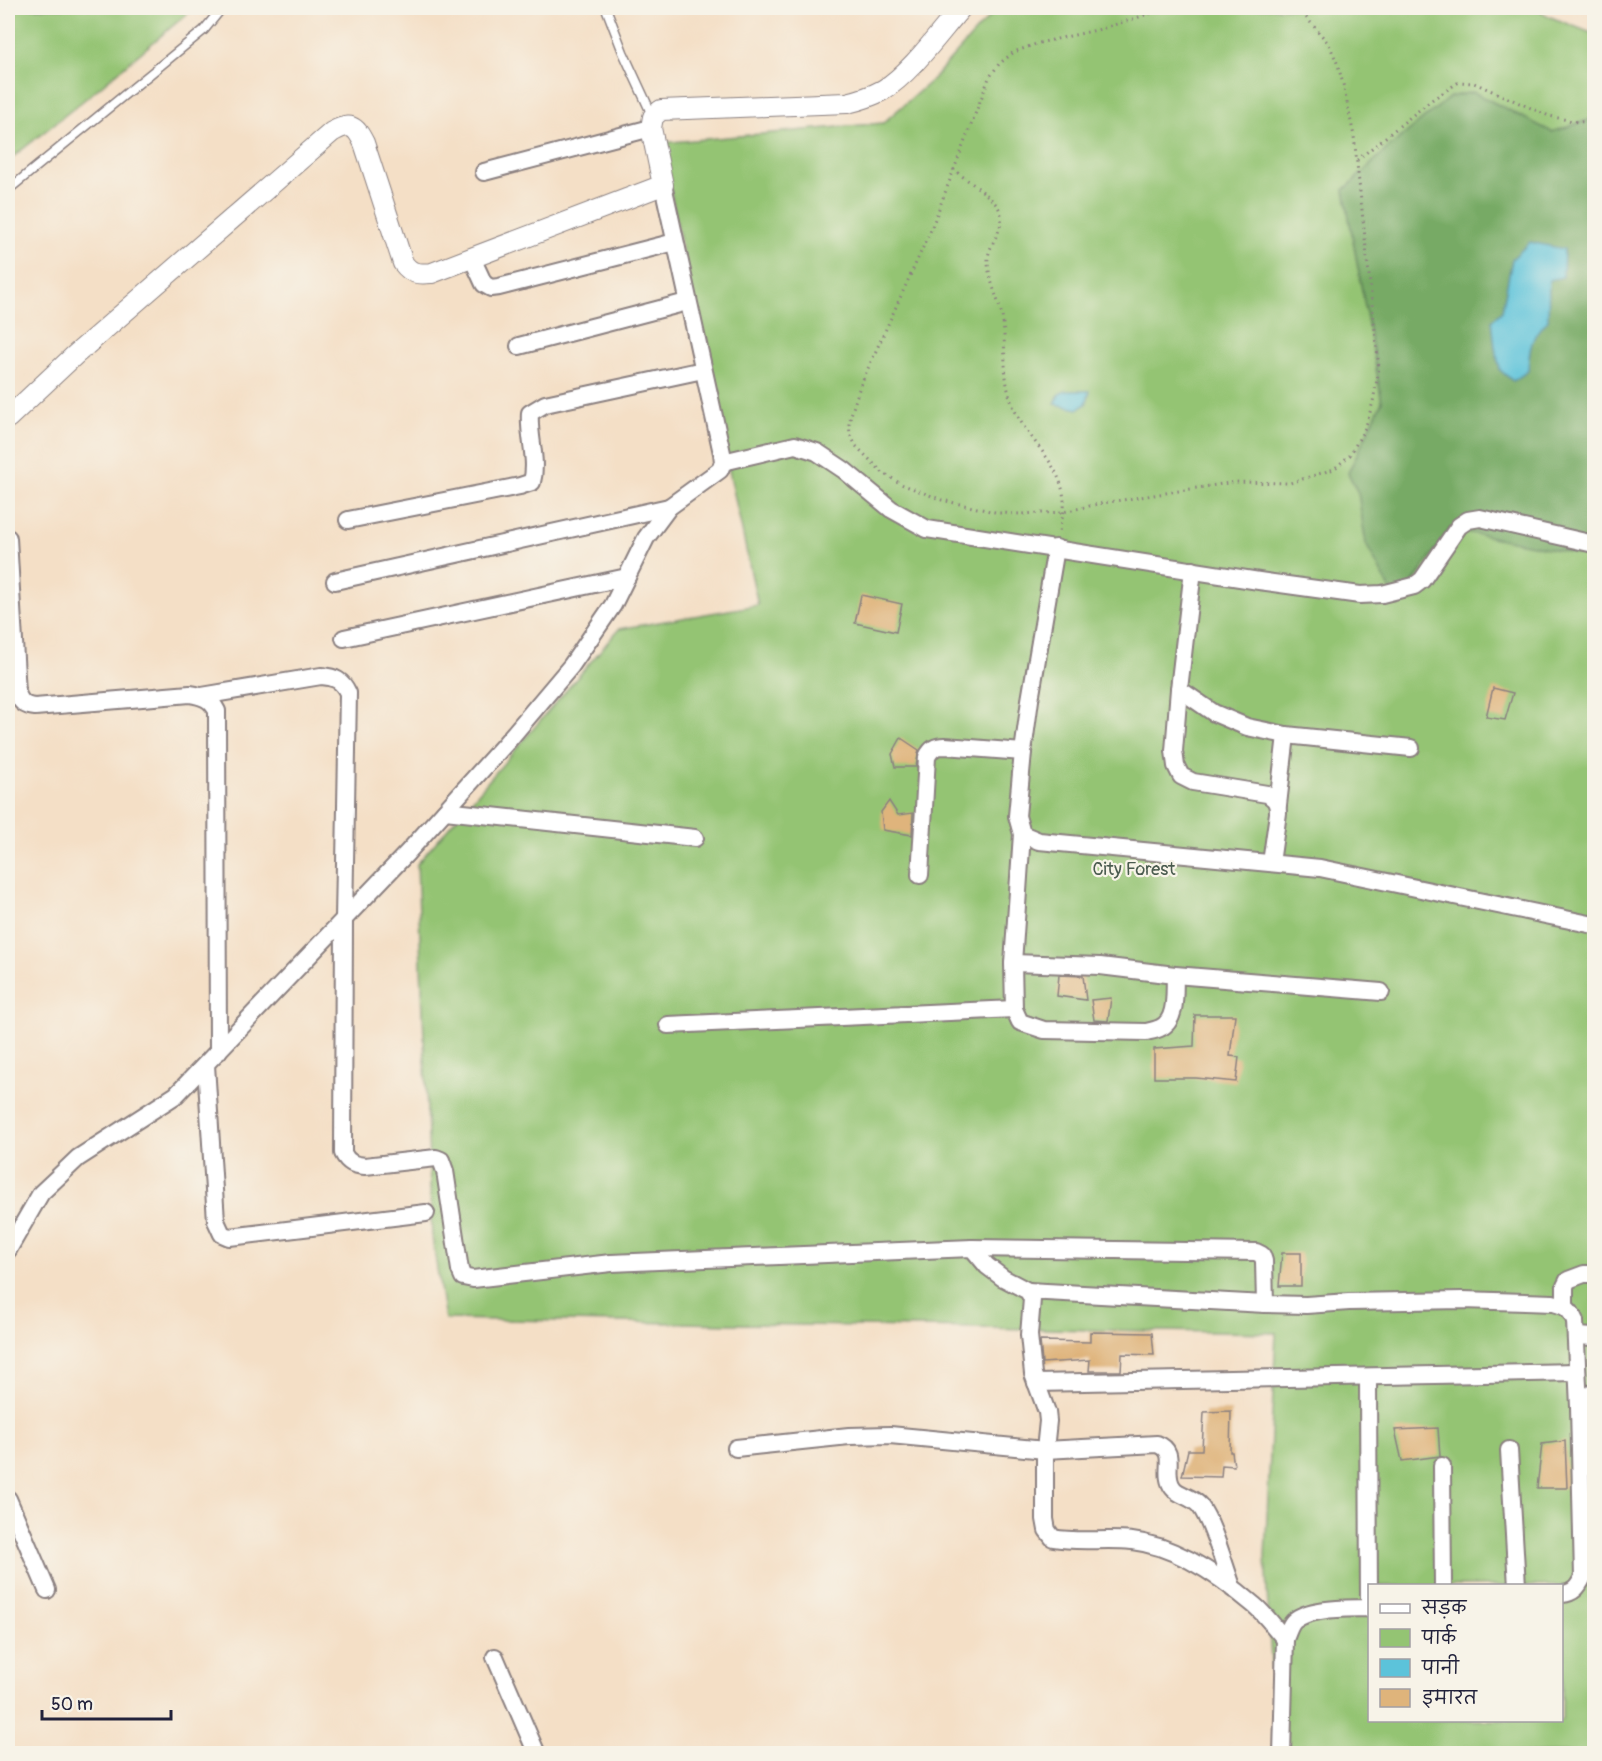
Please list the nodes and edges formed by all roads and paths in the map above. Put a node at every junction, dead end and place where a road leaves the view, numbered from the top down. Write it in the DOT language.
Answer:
graph roads {
  1 [pos="222,8"];
  2 [pos="606,8"];
  3 [pos="961,8"];
  4 [pos="1168,8"];
  5 [pos="1298,8"];
  6 [pos="1594,121"];
  7 [pos="652,122"];
  8 [pos="1357,160"];
  9 [pos="953,169"];
  10 [pos="484,172"];
  11 [pos="663,185"];
  12 [pos="8,190"];
  13 [pos="675,242"];
  14 [pos="472,258"];
  15 [pos="687,302"];
  16 [pos="519,346"];
  17 [pos="703,370"];
  18 [pos="8,418"];
  19 [pos="723,462"];
  20 [pos="669,507"];
  21 [pos="1064,512"];
  22 [pos="348,520"];
  23 [pos="8,538"];
  24 [pos="1058,541"];
  25 [pos="1594,544"];
  26 [pos="1192,570"];
  27 [pos="627,577"];
  28 [pos="335,581"];
  29 [pos="344,638"];
  30 [pos="1179,689"];
  31 [pos="202,696"];
  32 [pos="1286,735"];
  33 [pos="1411,748"];
  34 [pos="1023,752"];
  35 [pos="1278,805"];
  36 [pos="445,811"];
  37 [pos="1022,834"];
  38 [pos="695,838"];
  39 [pos="1271,862"];
  40 [pos="920,875"];
  41 [pos="344,920"];
  42 [pos="1594,925"];
  43 [pos="1013,963"];
  44 [pos="1174,975"];
  45 [pos="1381,992"];
  46 [pos="1014,1009"];
  47 [pos="668,1025"];
  48 [pos="218,1052"];
  49 [pos="206,1065"];
  50 [pos="426,1213"];
  51 [pos="972,1248"];
  52 [pos="8,1250"];
  53 [pos="1594,1275"];
  54 [pos="1028,1291"];
  55 [pos="1265,1304"];
  56 [pos="1565,1306"];
  57 [pos="1576,1336"];
  58 [pos="1594,1337"];
  59 [pos="1577,1372"];
  60 [pos="1368,1378"];
  61 [pos="1036,1383"];
  62 [pos="1594,1392"];
  63 [pos="1579,1407"];
  64 [pos="736,1448"];
  65 [pos="1045,1450"];
  66 [pos="1509,1450"];
  67 [pos="1442,1466"];
  68 [pos="8,1499"];
  69 [pos="1369,1584"];
  70 [pos="1443,1584"];
  71 [pos="1517,1584"];
  72 [pos="1233,1589"];
  73 [pos="47,1590"];
  74 [pos="1563,1594"];
  75 [pos="1368,1608"];
  76 [pos="1285,1639"];
  77 [pos="495,1657"];
  78 [pos="537,1754"];
  79 [pos="1282,1754"];
  1 -- 12 [label="lane"];
  2 -- 7 [label="lane"];
  3 -- 7 [label="street"];
  4 -- 9 [label="path"];
  5 -- 8 [label="path"];
  6 -- 8 [label="path"];
  7 -- 10 [label="street"];
  7 -- 11 [label="street"];
  8 -- 21 [label="path"];
  9 -- 21 [label="path"];
  9 -- 21 [label="path"];
  11 -- 13 [label="street"];
  11 -- 14 [label="street"];
  13 -- 14 [label="street"];
  13 -- 15 [label="street"];
  14 -- 18 [label="street"];
  15 -- 16 [label="street"];
  15 -- 17 [label="street"];
  17 -- 19 [label="street"];
  17 -- 22 [label="street"];
  19 -- 20 [label="street"];
  19 -- 24 [label="street"];
  20 -- 27 [label="street"];
  20 -- 28 [label="street"];
  21 -- 24 [label="path"];
  23 -- 31 [label="street"];
  24 -- 26 [label="street"];
  24 -- 34 [label="street"];
  25 -- 26 [label="street"];
  26 -- 30 [label="street"];
  27 -- 29 [label="street"];
  27 -- 36 [label="street"];
  30 -- 32 [label="street"];
  30 -- 35 [label="street"];
  31 -- 41 [label="street"];
  31 -- 48 [label="street"];
  32 -- 33 [label="street"];
  32 -- 35 [label="street"];
  34 -- 37 [label="street"];
  34 -- 40 [label="street"];
  35 -- 39 [label="street"];
  36 -- 38 [label="street"];
  36 -- 41 [label="street"];
  37 -- 39 [label="street"];
  37 -- 43 [label="street"];
  39 -- 42 [label="street"];
  41 -- 48 [label="street"];
  41 -- 51 [label="street"];
  43 -- 44 [label="street"];
  43 -- 46 [label="street"];
  44 -- 45 [label="street"];
  44 -- 46 [label="street"];
  46 -- 47 [label="street"];
  48 -- 49 [label="street"];
  49 -- 50 [label="street"];
  49 -- 52 [label="street"];
  51 -- 54 [label="street"];
  51 -- 55 [label="street"];
  53 -- 56 [label="street"];
  54 -- 55 [label="street"];
  54 -- 61 [label="street"];
  55 -- 56 [label="street"];
  56 -- 57 [label="street"];
  57 -- 58 [label="street"];
  57 -- 59 [label="street"];
  59 -- 60 [label="street"];
  59 -- 63 [label="street"];
  60 -- 61 [label="street"];
  60 -- 69 [label="street"];
  61 -- 65 [label="street"];
  62 -- 63 [label="street"];
  63 -- 74 [label="street"];
  64 -- 65 [label="street"];
  65 -- 72 [label="street"];
  65 -- 72 [label="street"];
  66 -- 71 [label="street"];
  67 -- 70 [label="street"];
  68 -- 73 [label="street"];
  72 -- 76 [label="street"];
  75 -- 76 [label="street"];
  76 -- 79 [label="street"];
  77 -- 78 [label="street"];
}
